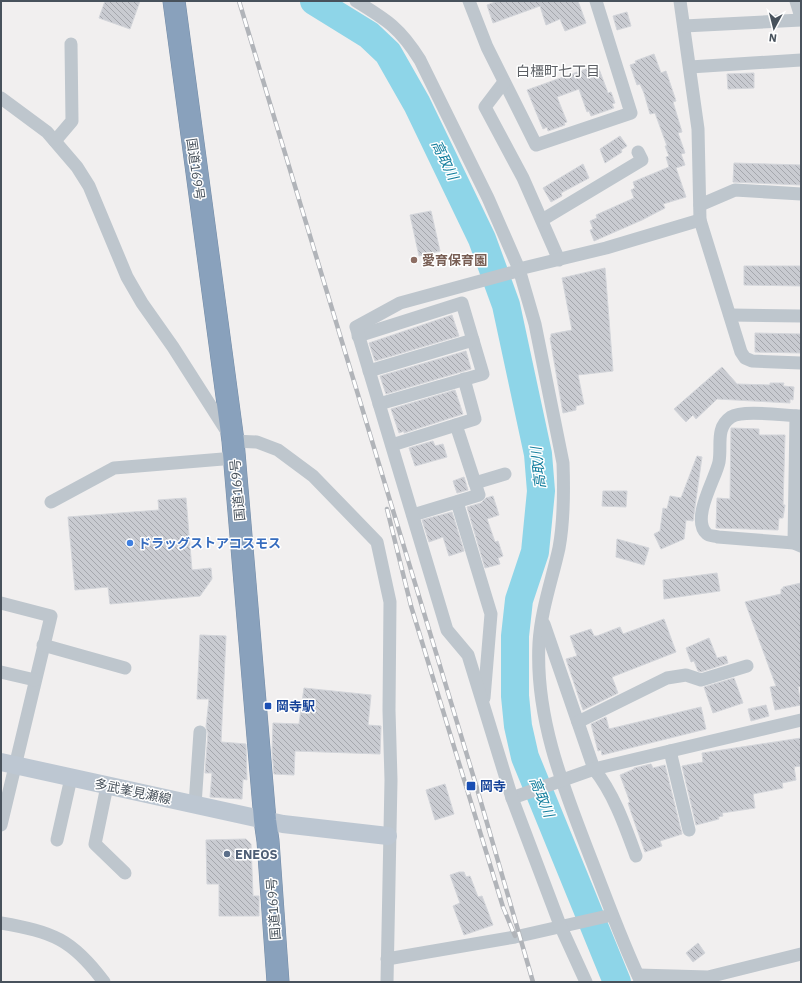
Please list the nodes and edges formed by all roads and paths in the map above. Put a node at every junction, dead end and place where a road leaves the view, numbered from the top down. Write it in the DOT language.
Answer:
graph roads {
  1 [pos="174,1"];
  2 [pos="356,1"];
  3 [pos="469,1"];
  4 [pos="596,1"];
  5 [pos="680,1"];
  6 [pos="796,1"];
  7 [pos="801,19"];
  8 [pos="684,26"];
  9 [pos="72,44"];
  10 [pos="801,60"];
  11 [pos="690,67"];
  12 [pos="504,82"];
  13 [pos="1,98"];
  14 [pos="55,141"];
  15 [pos="638,152"];
  16 [pos="801,194"];
  17 [pos="700,205"];
  18 [pos="542,220"];
  19 [pos="700,220"];
  20 [pos="559,260"];
  21 [pos="516,270"];
  22 [pos="730,315"];
  23 [pos="801,316"];
  24 [pos="358,336"];
  25 [pos="473,340"];
  26 [pos="801,363"];
  27 [pos="369,371"];
  28 [pos="464,380"];
  29 [pos="379,404"];
  30 [pos="799,416"];
  31 [pos="456,425"];
  32 [pos="392,445"];
  33 [pos="234,449"];
  34 [pos="506,474"];
  35 [pos="475,483"];
  36 [pos="51,502"];
  37 [pos="457,502"];
  38 [pos="413,515"];
  39 [pos="798,545"];
  40 [pos="1,603"];
  41 [pos="542,620"];
  42 [pos="43,646"];
  43 [pos="747,666"];
  44 [pos="125,668"];
  45 [pos="1,672"];
  46 [pos="35,680"];
  47 [pos="484,706"];
  48 [pos="801,720"];
  49 [pos="578,722"];
  50 [pos="200,732"];
  51 [pos="670,751"];
  52 [pos="8,764"];
  53 [pos="594,769"];
  54 [pos="71,778"];
  55 [pos="558,782"];
  56 [pos="107,786"];
  57 [pos="514,797"];
  58 [pos="195,805"];
  59 [pos="265,820"];
  60 [pos="1,825"];
  61 [pos="689,830"];
  62 [pos="388,836"];
  63 [pos="57,840"];
  64 [pos="636,856"];
  65 [pos="125,874"];
  66 [pos="610,915"];
  67 [pos="1,923"];
  68 [pos="565,924"];
  69 [pos="801,954"];
  70 [pos="387,960"];
  71 [pos="640,978"];
  72 [pos="104,982"];
  73 [pos="278,982"];
  74 [pos="388,982"];
  75 [pos="586,982"];
  1 -- 33 [label="highway, 国道169号"];
  2 -- 21 [label="street"];
  3 -- 12 [label="street"];
  4 -- 12 [label="street"];
  5 -- 8 [label="street"];
  6 -- 7 [label="street"];
  7 -- 8 [label="street"];
  8 -- 11 [label="street"];
  9 -- 14 [label="street"];
  10 -- 11 [label="street"];
  11 -- 17 [label="street"];
  12 -- 18 [label="street"];
  13 -- 14 [label="street"];
  14 -- 33 [label="street"];
  15 -- 18 [label="street"];
  16 -- 17 [label="street"];
  17 -- 19 [label="street"];
  18 -- 20 [label="street"];
  19 -- 20 [label="street"];
  19 -- 22 [label="street"];
  20 -- 21 [label="street"];
  21 -- 24 [label="street"];
  21 -- 41 [label="street"];
  22 -- 23 [label="street"];
  22 -- 26 [label="street"];
  24 -- 25 [label="street"];
  24 -- 27 [label="street"];
  25 -- 27 [label="street"];
  25 -- 28 [label="street"];
  27 -- 29 [label="street"];
  28 -- 29 [label="street"];
  28 -- 31 [label="street"];
  29 -- 32 [label="street"];
  30 -- 39 [label="street"];
  30 -- 39 [label="street"];
  31 -- 32 [label="street"];
  31 -- 35 [label="street"];
  32 -- 38 [label="street"];
  33 -- 36 [label="street"];
  33 -- 59 [label="highway, 国道169号"];
  33 -- 62 [label="street"];
  34 -- 35 [label="street"];
  35 -- 37 [label="street"];
  37 -- 38 [label="street"];
  37 -- 47 [label="street"];
  38 -- 47 [label="street"];
  40 -- 42 [label="street"];
  41 -- 49 [label="street"];
  41 -- 55 [label="street"];
  42 -- 44 [label="street"];
  42 -- 46 [label="street"];
  43 -- 49 [label="street"];
  45 -- 46 [label="street"];
  46 -- 52 [label="street"];
  47 -- 57 [label="street"];
  48 -- 51 [label="street"];
  49 -- 53 [label="street"];
  50 -- 58 [label="street"];
  51 -- 53 [label="street"];
  51 -- 61 [label="street"];
  52 -- 54 [label="main road, 多武峯見瀬線"];
  52 -- 60 [label="street"];
  53 -- 55 [label="street"];
  53 -- 64 [label="street"];
  54 -- 56 [label="main road, 多武峯見瀬線"];
  54 -- 63 [label="street"];
  55 -- 57 [label="street"];
  55 -- 66 [label="street"];
  56 -- 58 [label="main road, 多武峯見瀬線"];
  56 -- 65 [label="street"];
  57 -- 68 [label="street"];
  58 -- 59 [label="main road, 多武峯見瀬線"];
  59 -- 62 [label="main road, 多武峯見瀬線"];
  59 -- 73 [label="highway, 国道169号"];
  62 -- 70 [label="street"];
  66 -- 68 [label="street"];
  66 -- 71 [label="street"];
  67 -- 72 [label="street"];
  68 -- 70 [label="street"];
  68 -- 75 [label="street"];
  69 -- 71 [label="street"];
  70 -- 74 [label="street"];
}
